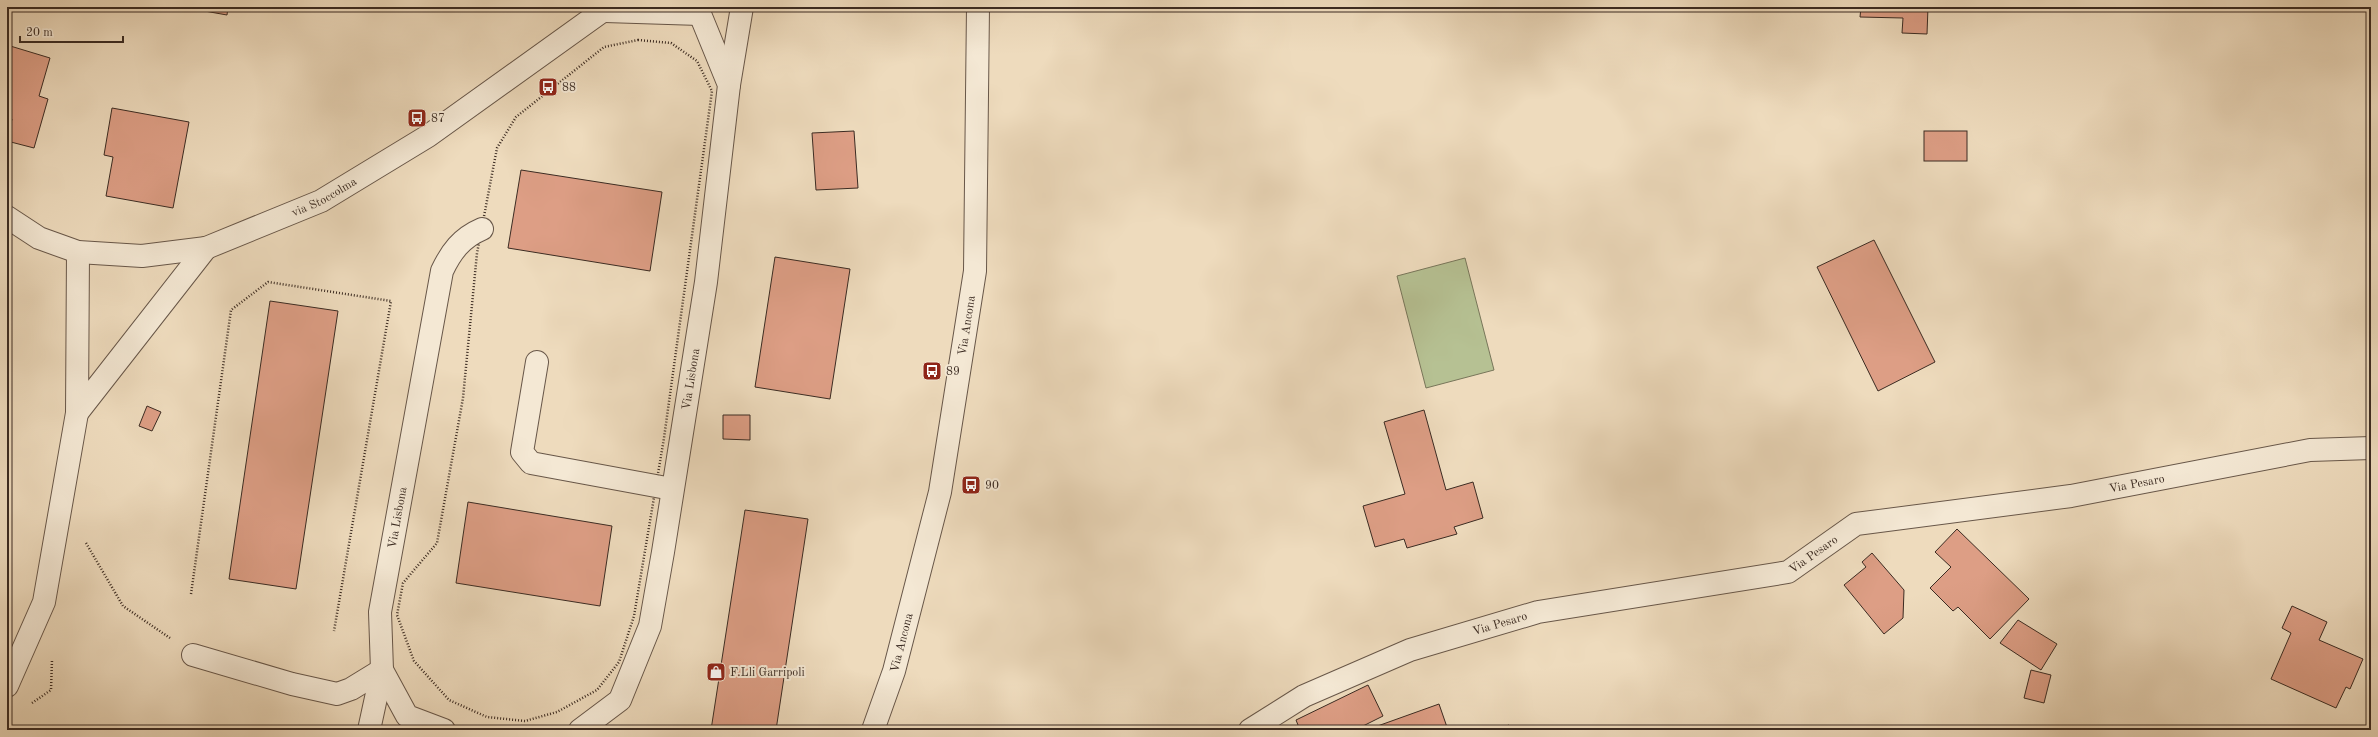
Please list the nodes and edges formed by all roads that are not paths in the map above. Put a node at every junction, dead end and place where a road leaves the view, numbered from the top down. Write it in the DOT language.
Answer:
graph roads {
  1 [pos="742,7"];
  2 [pos="978,7"];
  3 [pos="606,9"];
  4 [pos="700,10"];
  5 [pos="729,86"];
  6 [pos="7,217"];
  7 [pos="482,229"];
  8 [pos="206,248"];
  9 [pos="78,252"];
  10 [pos="537,362"];
  11 [pos="77,413"];
  12 [pos="2371,448"];
  13 [pos="672,489"];
  14 [pos="193,655"];
  15 [pos="382,670"];
  16 [pos="7,686"];
  17 [pos="370,730"];
  18 [pos="444,730"];
  19 [pos="580,730"];
  20 [pos="873,730"];
  21 [pos="1250,730"];
  1 -- 5 [label="street"];
  2 -- 20 [label="street, Via Ancona"];
  3 -- 4 [label="street"];
  3 -- 8 [label="street, via Stoccolma"];
  4 -- 5 [label="street, Via Lisbona"];
  5 -- 13 [label="street, Via Lisbona"];
  6 -- 9 [label="street, via Stoccolma"];
  7 -- 15 [label="street, Via Lisbona"];
  8 -- 9 [label="street, via Stoccolma"];
  8 -- 11 [label="street"];
  9 -- 11 [label="street"];
  10 -- 13 [label="street"];
  11 -- 16 [label="street"];
  12 -- 21 [label="street, Via Pesaro"];
  13 -- 19 [label="street, Via Lisbona"];
  14 -- 15 [label="street"];
  15 -- 17 [label="street, Via Lisbona"];
  15 -- 18 [label="street, Via Lisbona"];
}
